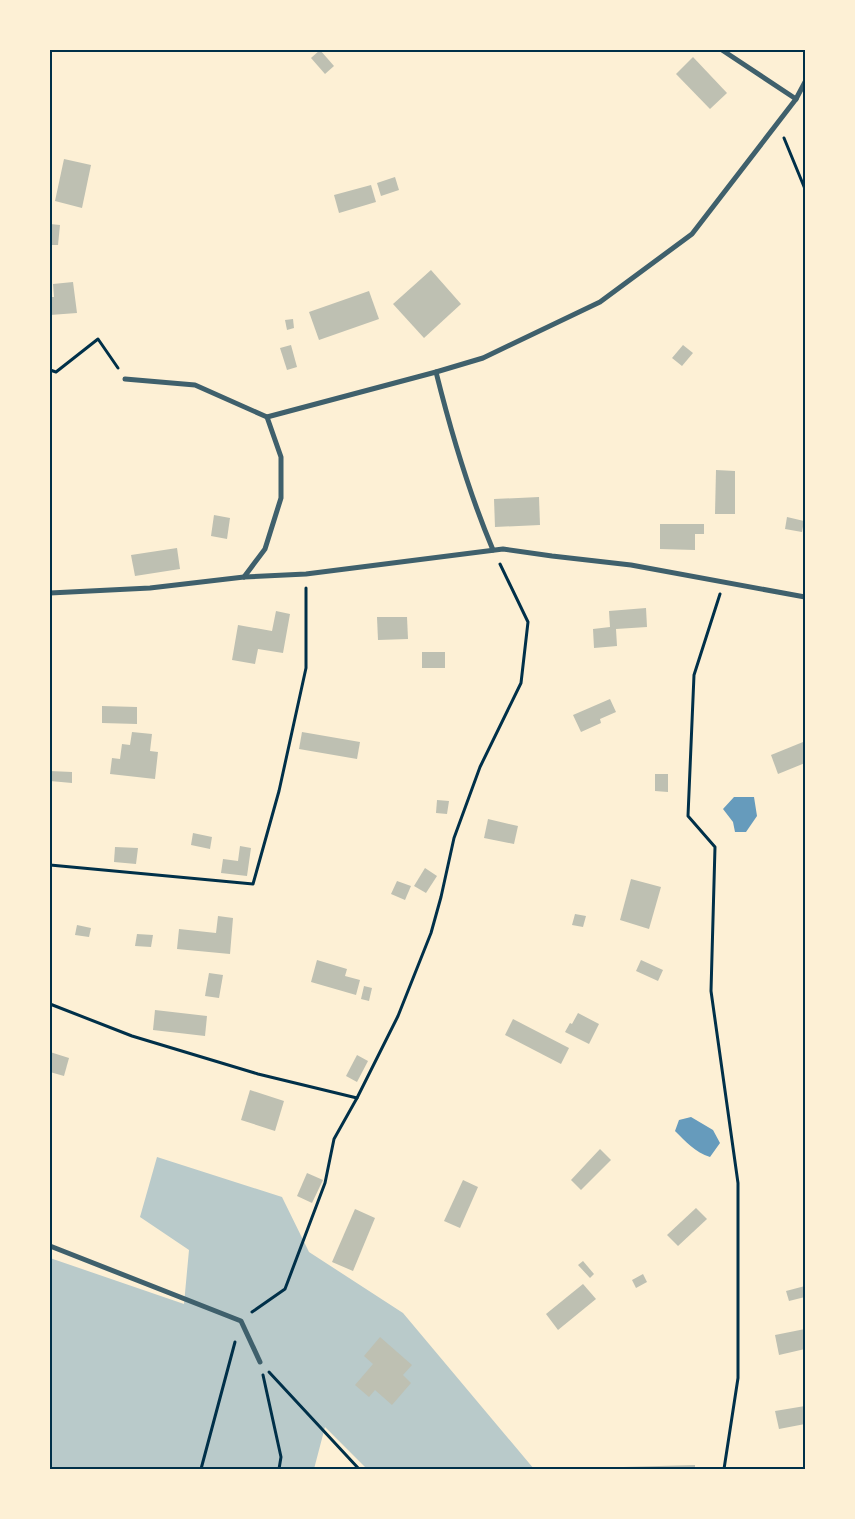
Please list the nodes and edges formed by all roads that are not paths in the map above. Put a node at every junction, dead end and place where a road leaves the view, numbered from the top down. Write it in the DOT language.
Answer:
graph roads {
  1 [pos="722,50"];
  2 [pos="805,82"];
  3 [pos="796,99"];
  4 [pos="436,372"];
  5 [pos="125,379"];
  6 [pos="267,417"];
  7 [pos="493,550"];
  8 [pos="244,577"];
  9 [pos="50,593"];
  10 [pos="805,597"];
  11 [pos="50,1246"];
  12 [pos="260,1362"];
  1 -- 3 [label="street"];
  2 -- 3 [label="street"];
  3 -- 4 [label="street"];
  4 -- 6 [label="street"];
  4 -- 7 [label="street"];
  5 -- 6 [label="street"];
  6 -- 8 [label="street"];
  7 -- 8 [label="street"];
  7 -- 10 [label="street"];
  8 -- 9 [label="street"];
  11 -- 12 [label="street"];
}
